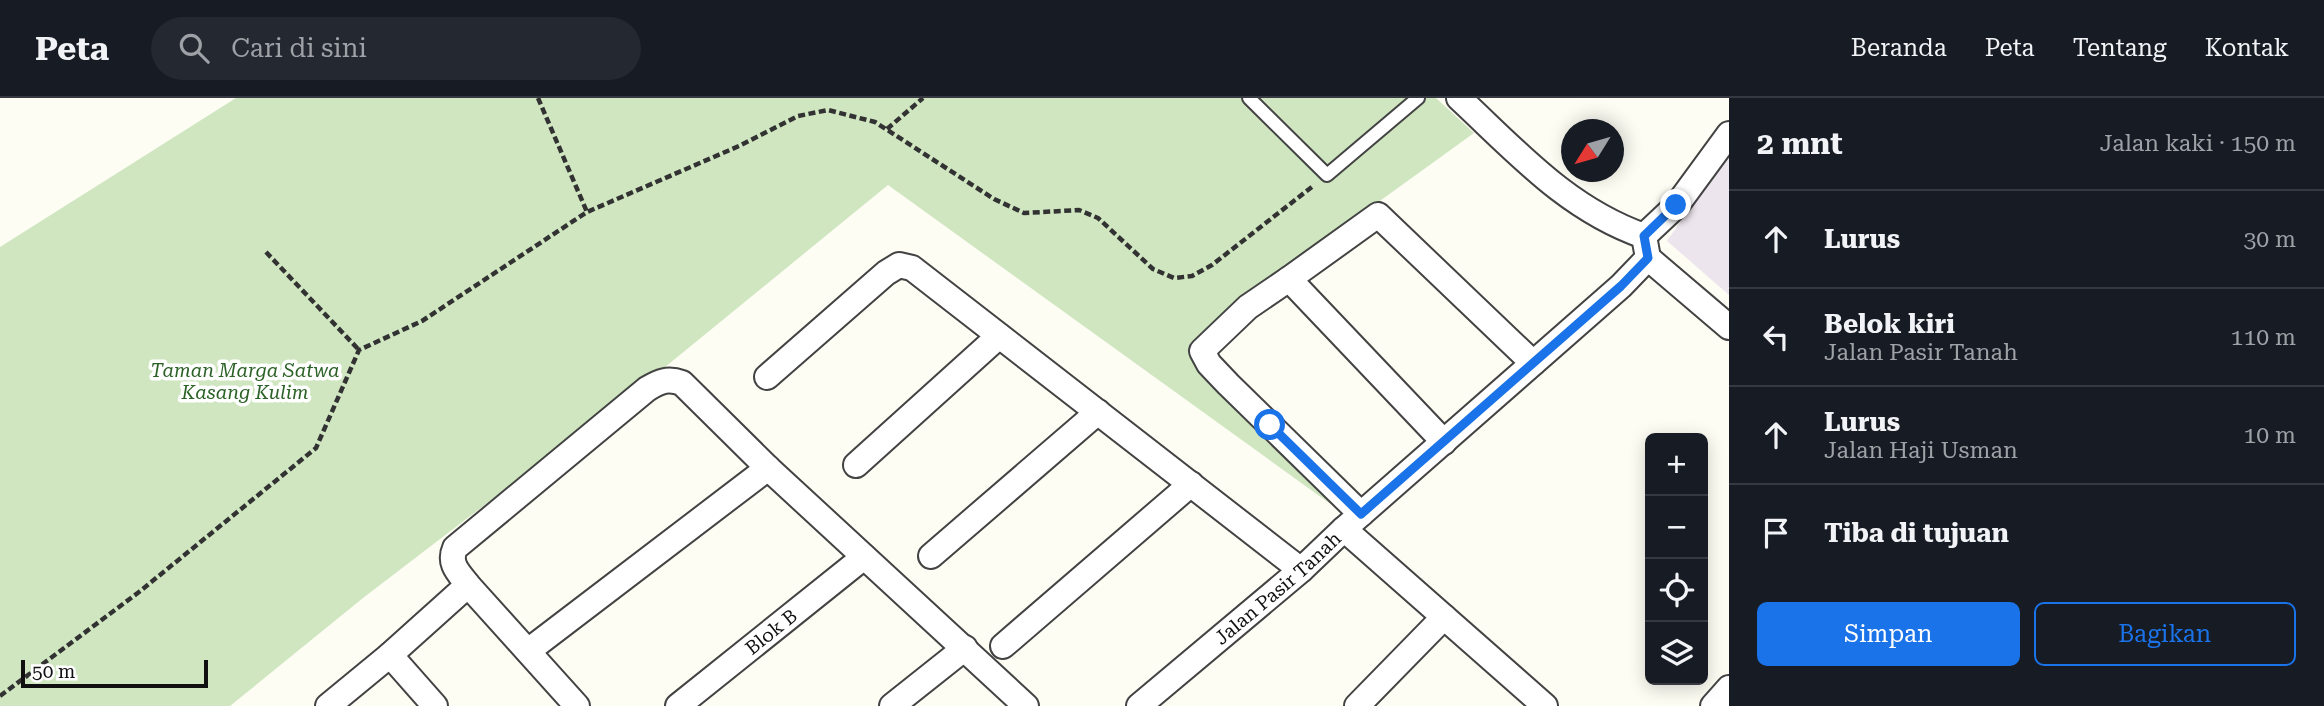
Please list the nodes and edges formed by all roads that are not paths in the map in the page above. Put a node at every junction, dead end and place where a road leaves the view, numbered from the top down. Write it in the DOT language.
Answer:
graph roads {
  1 [pos="1249,98"];
  2 [pos="1418,98"];
  3 [pos="1459,98"];
  4 [pos="1729,134"];
  5 [pos="1646,247"];
  6 [pos="1289,279"];
  7 [pos="1729,327"];
  8 [pos="999,336"];
  9 [pos="1534,363"];
  10 [pos="767,377"];
  11 [pos="1098,412"];
  12 [pos="1444,442"];
  13 [pos="856,465"];
  14 [pos="768,468"];
  15 [pos="1191,484"];
  16 [pos="1352,521"];
  17 [pos="931,556"];
  18 [pos="864,557"];
  19 [pos="1301,570"];
  20 [pos="468,585"];
  21 [pos="1444,617"];
  22 [pos="1003,646"];
  23 [pos="965,648"];
  24 [pos="528,651"];
  25 [pos="390,655"];
  26 [pos="1729,688"];
  27 [pos="1370,702"];
  28 [pos="328,706"];
  29 [pos="435,706"];
  30 [pos="577,706"];
  31 [pos="678,706"];
  32 [pos="892,706"];
  33 [pos="1026,706"];
  34 [pos="1139,706"];
  35 [pos="1545,706"];
  36 [pos="1713,706"];
  1 -- 2 [label="lane"];
  3 -- 5 [label="street"];
  4 -- 5 [label="street, Jalan Pasir Tanah"];
  5 -- 7 [label="street"];
  5 -- 9 [label="street, Jalan Pasir Tanah"];
  6 -- 9 [label="street"];
  6 -- 12 [label="street"];
  6 -- 16 [label="street"];
  8 -- 10 [label="street"];
  8 -- 11 [label="street"];
  8 -- 13 [label="street"];
  9 -- 12 [label="street, Jalan Pasir Tanah"];
  11 -- 15 [label="street"];
  11 -- 17 [label="street"];
  12 -- 16 [label="street, Jalan Pasir Tanah"];
  14 -- 18 [label="street"];
  14 -- 20 [label="street"];
  14 -- 24 [label="street"];
  15 -- 19 [label="street"];
  15 -- 22 [label="street"];
  16 -- 19 [label="street, Jalan Pasir Tanah"];
  16 -- 21 [label="street"];
  18 -- 23 [label="street"];
  18 -- 31 [label="street, Blok B"];
  19 -- 34 [label="street, Jalan Pasir Tanah"];
  20 -- 24 [label="street"];
  20 -- 25 [label="street"];
  21 -- 27 [label="street"];
  21 -- 35 [label="street"];
  23 -- 32 [label="street"];
  23 -- 33 [label="street"];
  24 -- 30 [label="street"];
  25 -- 28 [label="street"];
  25 -- 29 [label="street"];
  26 -- 36 [label="street"];
}
